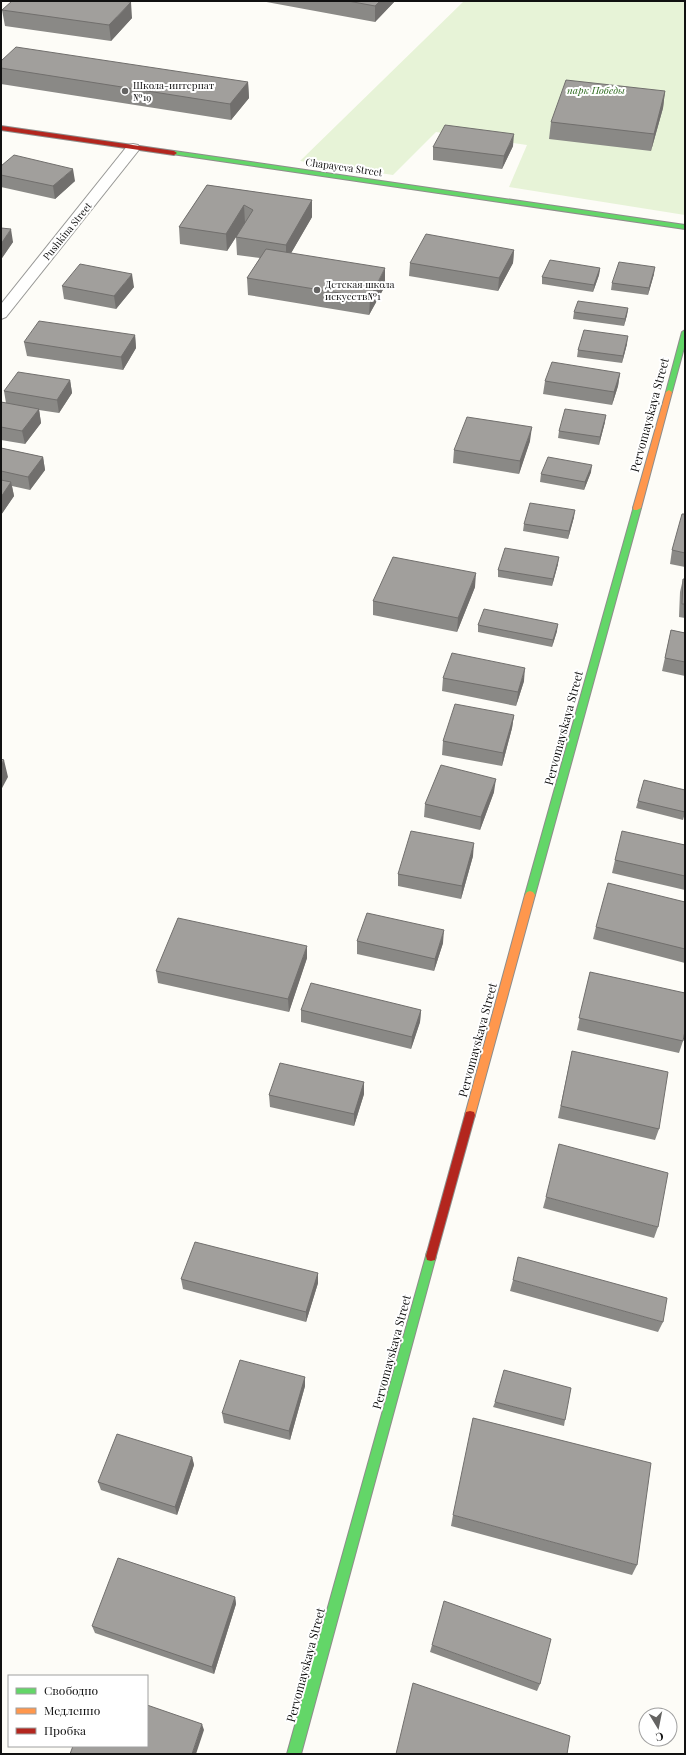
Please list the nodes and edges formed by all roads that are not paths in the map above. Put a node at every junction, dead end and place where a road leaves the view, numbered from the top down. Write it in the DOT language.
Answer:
graph roads {
  1 [pos="1,128"];
  2 [pos="133,148"];
  3 [pos="685,227"];
  4 [pos="1,314"];
  5 [pos="685,332"];
  6 [pos="294,1754"];
  1 -- 2 [label="street, Chapayeva Street"];
  2 -- 3 [label="street, Chapayeva Street"];
  2 -- 4 [label="street, Pushkina Street"];
  5 -- 6 [label="street, Pervomayskaya Street"];
}
